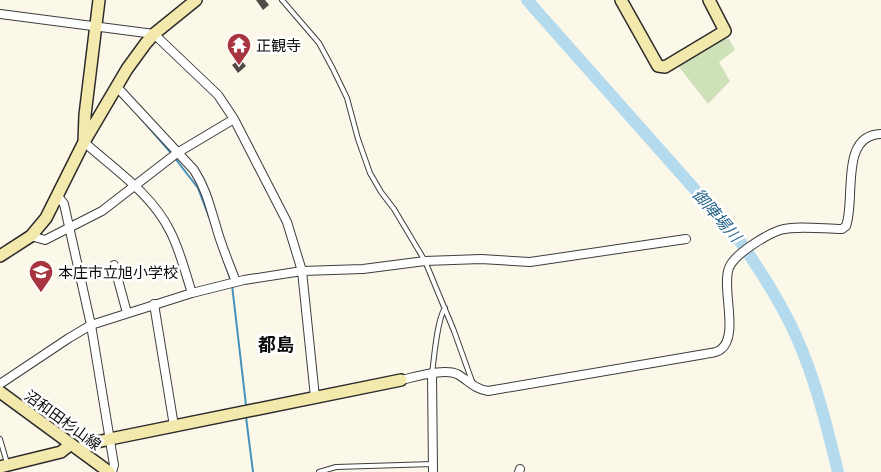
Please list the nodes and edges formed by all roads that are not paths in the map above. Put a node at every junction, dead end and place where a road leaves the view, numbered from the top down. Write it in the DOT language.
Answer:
graph roads {
  1 [pos="99,0"];
  2 [pos="196,0"];
  3 [pos="282,0"];
  4 [pos="621,0"];
  5 [pos="709,0"];
  6 [pos="0,14"];
  7 [pos="96,26"];
  8 [pos="154,34"];
  9 [pos="117,86"];
  10 [pos="234,119"];
  11 [pos="881,134"];
  12 [pos="84,142"];
  13 [pos="177,153"];
  14 [pos="135,187"];
  15 [pos="58,196"];
  16 [pos="70,228"];
  17 [pos="31,236"];
  18 [pos="686,239"];
  19 [pos="0,256"];
  20 [pos="425,261"];
  21 [pos="114,265"];
  22 [pos="302,271"];
  23 [pos="236,282"];
  24 [pos="192,293"];
  25 [pos="154,304"];
  26 [pos="445,308"];
  27 [pos="127,313"];
  28 [pos="91,325"];
  29 [pos="432,374"];
  30 [pos="402,380"];
  31 [pos="0,384"];
  32 [pos="473,386"];
  33 [pos="0,392"];
  34 [pos="315,398"];
  35 [pos="174,426"];
  36 [pos="0,439"];
  37 [pos="110,439"];
  38 [pos="75,447"];
  39 [pos="5,468"];
  40 [pos="433,468"];
  41 [pos="111,472"];
  42 [pos="318,472"];
  1 -- 7 [label="street"];
  2 -- 8 [label="street"];
  3 -- 20 [label="lane"];
  4 -- 5 [label="street"];
  6 -- 7 [label="street"];
  7 -- 8 [label="street"];
  7 -- 12 [label="street"];
  8 -- 9 [label="street"];
  8 -- 10 [label="street"];
  9 -- 12 [label="street"];
  9 -- 13 [label="street"];
  10 -- 13 [label="street"];
  10 -- 22 [label="street"];
  11 -- 32 [label="street"];
  12 -- 14 [label="street"];
  12 -- 15 [label="street"];
  13 -- 14 [label="street"];
  13 -- 23 [label="street"];
  14 -- 16 [label="street"];
  14 -- 24 [label="street"];
  15 -- 16 [label="street"];
  15 -- 17 [label="street"];
  16 -- 17 [label="street"];
  16 -- 28 [label="street"];
  17 -- 19 [label="street"];
  18 -- 20 [label="street"];
  20 -- 22 [label="street"];
  20 -- 26 [label="lane"];
  21 -- 27 [label="street"];
  22 -- 23 [label="street"];
  22 -- 34 [label="street"];
  23 -- 24 [label="street"];
  24 -- 25 [label="street"];
  25 -- 27 [label="street"];
  25 -- 35 [label="street"];
  26 -- 29 [label="lane"];
  26 -- 32 [label="lane"];
  27 -- 28 [label="street"];
  28 -- 31 [label="street"];
  28 -- 37 [label="street"];
  29 -- 30 [label="street"];
  29 -- 32 [label="street"];
  29 -- 40 [label="street"];
  30 -- 34 [label="street"];
  33 -- 38 [label="street, 沼和田杉山線"];
  34 -- 35 [label="street"];
  35 -- 37 [label="street"];
  36 -- 39 [label="lane"];
  37 -- 38 [label="street"];
  37 -- 41 [label="street"];
  38 -- 39 [label="street"];
  38 -- 41 [label="street, 沼和田杉山線"];
  40 -- 42 [label="lane"];
}
